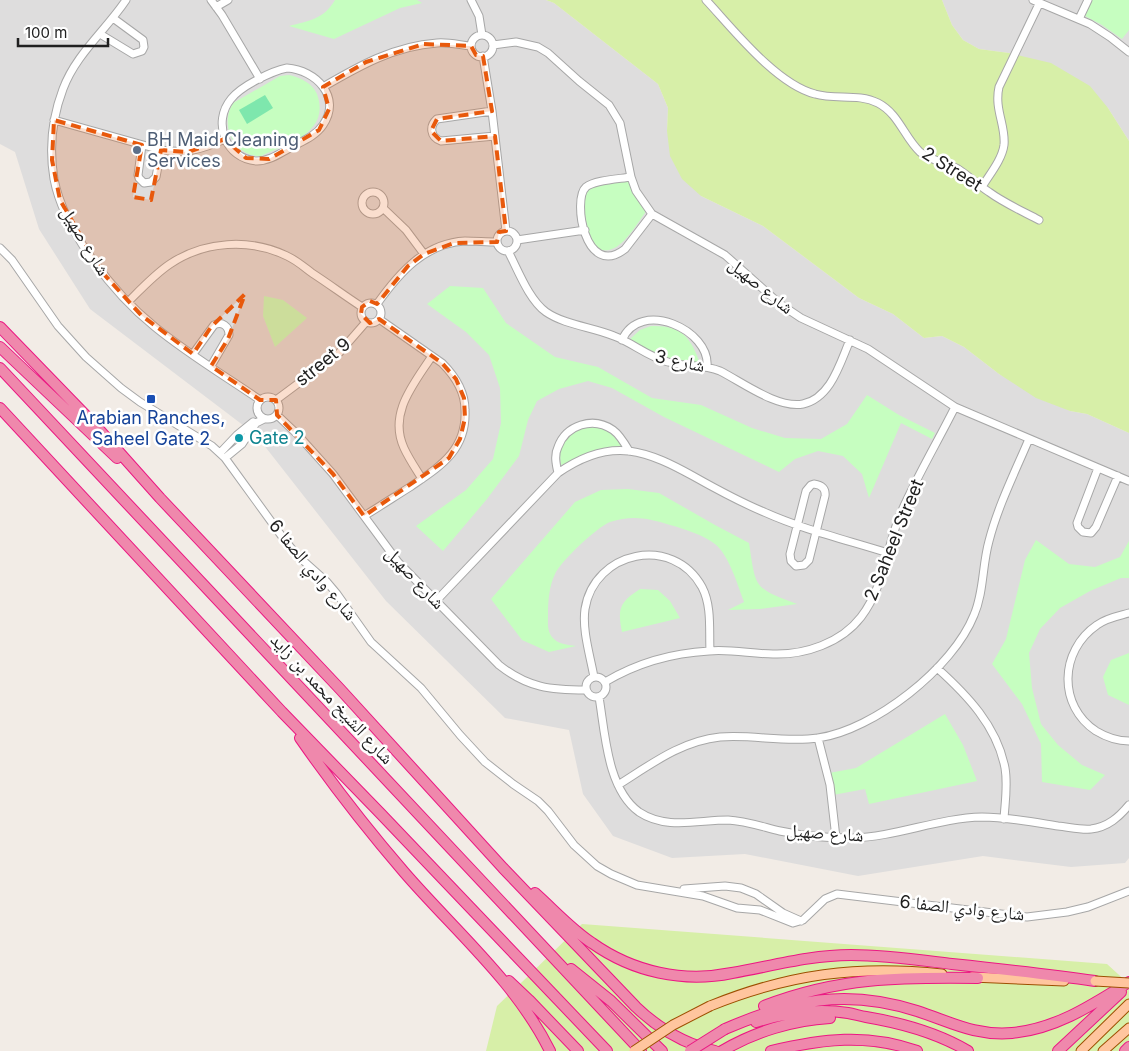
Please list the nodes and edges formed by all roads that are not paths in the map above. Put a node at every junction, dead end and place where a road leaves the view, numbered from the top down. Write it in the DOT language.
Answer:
graph roads {
  1 [pos="126,0"];
  2 [pos="211,0"];
  3 [pos="228,0"];
  4 [pos="471,0"];
  5 [pos="706,0"];
  6 [pos="1088,0"];
  7 [pos="1036,2"];
  8 [pos="216,7"];
  9 [pos="113,18"];
  10 [pos="1079,19"];
  11 [pos="100,34"];
  12 [pos="482,35"];
  13 [pos="492,45"];
  14 [pos="471,46"];
  15 [pos="1129,52"];
  16 [pos="483,56"];
  17 [pos="260,79"];
  18 [pos="323,87"];
  19 [pos="492,111"];
  20 [pos="54,120"];
  21 [pos="495,136"];
  22 [pos="225,139"];
  23 [pos="142,145"];
  24 [pos="161,150"];
  25 [pos="631,177"];
  26 [pos="982,187"];
  27 [pos="383,208"];
  28 [pos="652,214"];
  29 [pos="1039,220"];
  30 [pos="585,230"];
  31 [pos="506,231"];
  32 [pos="517,240"];
  33 [pos="497,242"];
  34 [pos="0,248"];
  35 [pos="508,251"];
  36 [pos="424,254"];
  37 [pos="128,302"];
  38 [pos="377,304"];
  39 [pos="362,307"];
  40 [pos="379,319"];
  41 [pos="366,322"];
  42 [pos="0,327"];
  43 [pos="622,340"];
  44 [pos="850,340"];
  45 [pos="0,347"];
  46 [pos="193,354"];
  47 [pos="432,356"];
  48 [pos="211,366"];
  49 [pos="707,367"];
  50 [pos="0,368"];
  51 [pos="260,400"];
  52 [pos="276,400"];
  53 [pos="955,407"];
  54 [pos="0,408"];
  55 [pos="258,413"];
  56 [pos="277,415"];
  57 [pos="264,419"];
  58 [pos="250,428"];
  59 [pos="1029,439"];
  60 [pos="227,445"];
  61 [pos="629,451"];
  62 [pos="233,452"];
  63 [pos="222,456"];
  64 [pos="1098,468"];
  65 [pos="558,473"];
  66 [pos="1118,476"];
  67 [pos="422,479"];
  68 [pos="1129,481"];
  69 [pos="160,498"];
  70 [pos="364,516"];
  71 [pos="797,525"];
  72 [pos="816,530"];
  73 [pos="888,553"];
  74 [pos="436,600"];
  75 [pos="1129,613"];
  76 [pos="710,650"];
  77 [pos="937,668"];
  78 [pos="594,676"];
  79 [pos="606,682"];
  80 [pos="586,690"];
  81 [pos="599,697"];
  82 [pos="282,712"];
  83 [pos="818,738"];
  84 [pos="1129,741"];
  85 [pos="618,785"];
  86 [pos="1129,805"];
  87 [pos="1004,819"];
  88 [pos="836,838"];
  89 [pos="503,868"];
  90 [pos="725,886"];
  91 [pos="665,890"];
  92 [pos="1129,891"];
  93 [pos="763,900"];
  94 [pos="722,903"];
  95 [pos="760,910"];
  96 [pos="801,921"];
  97 [pos="547,950"];
  98 [pos="486,961"];
  99 [pos="978,978"];
  100 [pos="1095,981"];
  101 [pos="1129,983"];
  102 [pos="1129,1004"];
  103 [pos="757,1015"];
  104 [pos="864,1017"];
  105 [pos="1129,1028"];
  106 [pos="1129,1047"];
  107 [pos="550,1051"];
  108 [pos="578,1051"];
  109 [pos="607,1051"];
  110 [pos="634,1051"];
  111 [pos="641,1051"];
  112 [pos="662,1051"];
  113 [pos="690,1051"];
  114 [pos="715,1051"];
  115 [pos="722,1051"];
  116 [pos="771,1051"];
  117 [pos="917,1051"];
  118 [pos="968,1051"];
  119 [pos="1058,1051"];
  120 [pos="1081,1051"];
  121 [pos="1103,1051"];
  122 [pos="1125,1051"];
  1 -- 9 [label="street, شارع صهيل"];
  2 -- 8 [label="street"];
  3 -- 8 [label="street"];
  4 -- 12 [label="street"];
  5 -- 26 [label="street, 2 Street"];
  6 -- 10 [label="street"];
  7 -- 10 [label="street"];
  7 -- 26 [label="street"];
  8 -- 17 [label="street"];
  9 -- 11 [label="street, شارع صهيل"];
  9 -- 11 [label="street"];
  10 -- 15 [label="street"];
  11 -- 20 [label="street, شارع صهيل"];
  12 -- 13 [label="street"];
  12 -- 14 [label="street"];
  13 -- 16 [label="street"];
  13 -- 25 [label="street, شارع صهيل"];
  14 -- 16 [label="street"];
  14 -- 18 [label="street"];
  16 -- 19 [label="street"];
  17 -- 18 [label="street"];
  17 -- 22 [label="street"];
  18 -- 22 [label="street"];
  19 -- 21 [label="street"];
  19 -- 21 [label="street"];
  20 -- 23 [label="street"];
  20 -- 37 [label="street, شارع صهيل"];
  21 -- 31 [label="street"];
  22 -- 24 [label="street"];
  23 -- 24 [label="street"];
  23 -- 24 [label="street"];
  25 -- 28 [label="street, شارع صهيل"];
  25 -- 30 [label="street"];
  26 -- 29 [label="street, 2 Street"];
  27 -- 36 [label="street"];
  28 -- 30 [label="street"];
  28 -- 44 [label="street, شارع صهيل"];
  30 -- 32 [label="street"];
  31 -- 32 [label="street"];
  31 -- 33 [label="street"];
  32 -- 35 [label="street"];
  33 -- 35 [label="street"];
  33 -- 36 [label="street"];
  34 -- 63 [label="street, شارع وادي الصفا 6"];
  35 -- 43 [label="street, 3 شارع"];
  36 -- 38 [label="street"];
  37 -- 39 [label="street"];
  37 -- 46 [label="street, شارع صهيل"];
  38 -- 39 [label="street"];
  38 -- 40 [label="street"];
  39 -- 41 [label="street"];
  40 -- 41 [label="street"];
  40 -- 47 [label="street"];
  41 -- 52 [label="street, street 9"];
  42 -- 69 [label="highway"];
  43 -- 49 [label="street, 3 شارع"];
  43 -- 49 [label="street"];
  44 -- 49 [label="street, 3 شارع"];
  44 -- 53 [label="street, شارع صهيل"];
  45 -- 69 [label="highway"];
  46 -- 48 [label="street, شارع صهيل"];
  46 -- 48 [label="street"];
  47 -- 67 [label="street"];
  47 -- 67 [label="street"];
  48 -- 51 [label="street, شارع صهيل"];
  50 -- 97 [label="highway, شارع الشيخ محمد بن زايد"];
  51 -- 52 [label="street"];
  51 -- 55 [label="street"];
  52 -- 56 [label="street"];
  53 -- 59 [label="street, شارع صهيل"];
  53 -- 73 [label="street, 2 Saheel Street"];
  54 -- 82 [label="highway"];
  55 -- 57 [label="street"];
  55 -- 58 [label="street"];
  56 -- 57 [label="street"];
  56 -- 70 [label="street, شارع صهيل"];
  57 -- 58 [label="street"];
  58 -- 60 [label="street"];
  58 -- 62 [label="street"];
  59 -- 64 [label="street, شارع صهيل"];
  59 -- 77 [label="street"];
  60 -- 62 [label="street"];
  60 -- 63 [label="street"];
  61 -- 65 [label="street"];
  61 -- 65 [label="street"];
  61 -- 71 [label="street"];
  62 -- 63 [label="street"];
  63 -- 91 [label="street, شارع وادي الصفا 6"];
  64 -- 66 [label="street, شارع صهيل"];
  64 -- 66 [label="street"];
  65 -- 74 [label="street"];
  66 -- 68 [label="street, شارع صهيل"];
  67 -- 70 [label="street"];
  69 -- 89 [label="highway"];
  70 -- 74 [label="street, شارع صهيل"];
  71 -- 72 [label="street"];
  71 -- 72 [label="street"];
  71 -- 72 [label="street"];
  72 -- 73 [label="street"];
  73 -- 76 [label="street, 2 Saheel Street"];
  74 -- 80 [label="street, شارع صهيل"];
  75 -- 84 [label="street"];
  76 -- 78 [label="street"];
  76 -- 79 [label="street, 2 Saheel Street"];
  77 -- 83 [label="street"];
  77 -- 87 [label="street"];
  78 -- 79 [label="street"];
  78 -- 80 [label="street"];
  79 -- 81 [label="street"];
  80 -- 81 [label="street"];
  81 -- 85 [label="street, شارع صهيل"];
  82 -- 98 [label="highway"];
  82 -- 109 [label="highway"];
  83 -- 85 [label="street"];
  83 -- 88 [label="street"];
  85 -- 88 [label="street, شارع صهيل"];
  86 -- 87 [label="street, شارع صهيل"];
  87 -- 88 [label="street, شارع صهيل"];
  89 -- 100 [label="highway"];
  89 -- 114 [label="highway"];
  90 -- 91 [label="street, شارع وادي الصفا 6"];
  90 -- 93 [label="street, شارع وادي الصفا 6"];
  90 -- 94 [label="street"];
  91 -- 94 [label="street, شارع وادي الصفا 6"];
  92 -- 96 [label="street, شارع وادي الصفا 6"];
  93 -- 95 [label="street"];
  93 -- 96 [label="street, شارع وادي الصفا 6"];
  94 -- 95 [label="street, شارع وادي الصفا 6"];
  95 -- 96 [label="street, شارع وادي الصفا 6"];
  97 -- 111 [label="highway, شارع الشيخ محمد بن زايد"];
  97 -- 112 [label="highway"];
  98 -- 107 [label="highway"];
  98 -- 108 [label="highway"];
  99 -- 100 [label="main road"];
  99 -- 103 [label="highway"];
  99 -- 110 [label="main road, bridge"];
  100 -- 101 [label="main road, bridge"];
  101 -- 103 [label="highway"];
  101 -- 119 [label="highway"];
  102 -- 120 [label="main road"];
  103 -- 104 [label="highway"];
  103 -- 113 [label="highway, bridge"];
  104 -- 115 [label="highway"];
  104 -- 118 [label="highway"];
  105 -- 121 [label="main road"];
  106 -- 122 [label="highway"];
  116 -- 117 [label="highway"];
}
